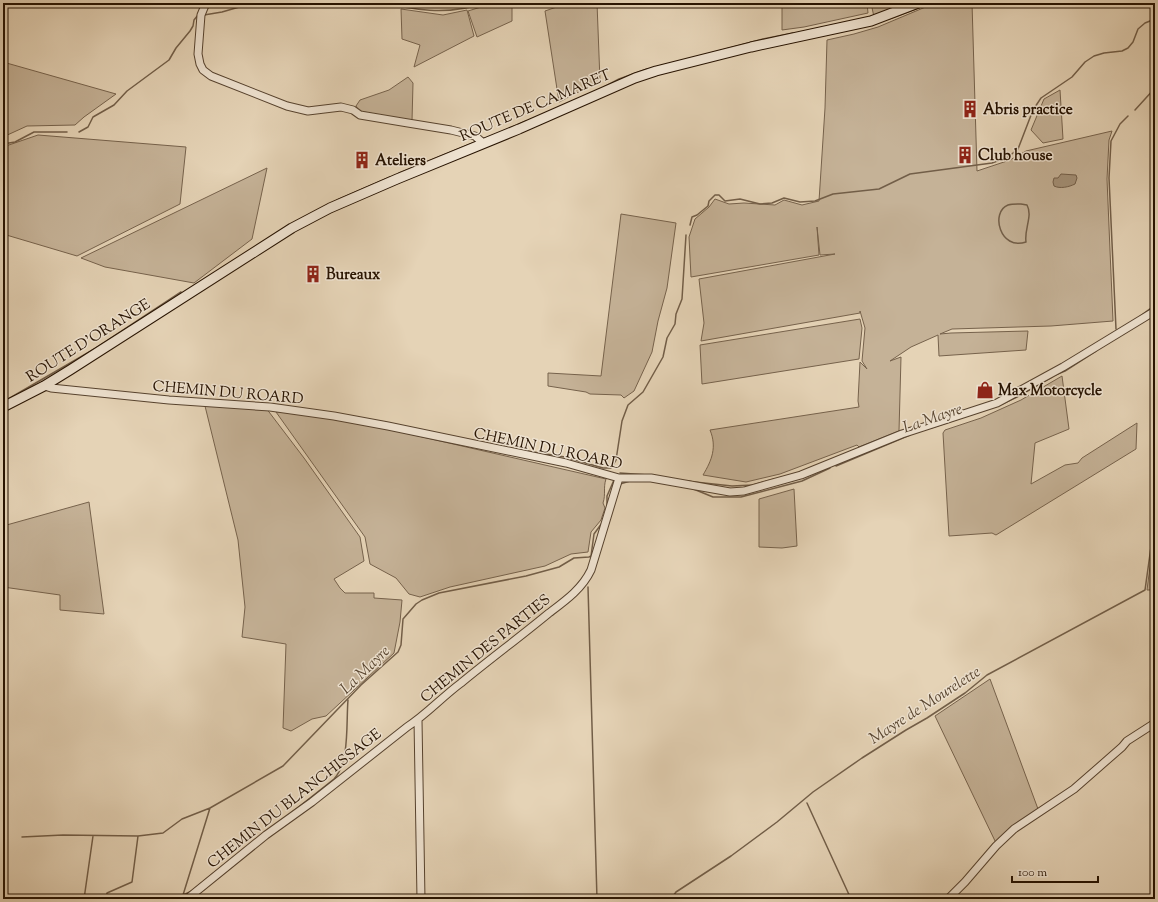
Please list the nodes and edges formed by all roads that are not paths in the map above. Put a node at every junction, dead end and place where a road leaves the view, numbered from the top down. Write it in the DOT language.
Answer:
graph roads {
  1 [pos="206,3"];
  2 [pos="918,3"];
  3 [pos="483,143"];
  4 [pos="186,295"];
  5 [pos="1155,311"];
  6 [pos="44,386"];
  7 [pos="3,407"];
  8 [pos="619,478"];
  9 [pos="418,720"];
  10 [pos="1155,723"];
  11 [pos="187,899"];
  12 [pos="420,899"];
  13 [pos="948,899"];
  1 -- 3 [label="street"];
  2 -- 3 [label="main road, ROUTE DE CAMARET"];
  3 -- 4 [label="main road, ROUTE DE CAMARET"];
  4 -- 6 [label="main road, ROUTE D'ORANGE"];
  5 -- 8 [label="street, CHEMIN DU ROARD"];
  6 -- 7 [label="main road, ROUTE D'ORANGE"];
  6 -- 8 [label="street, CHEMIN DU ROARD"];
  8 -- 9 [label="street, CHEMIN DES PARTIES"];
  9 -- 11 [label="street, CHEMIN DU BLANCHISSAGE"];
  9 -- 12 [label="street, CHEMIN DES PARTIES"];
  10 -- 13 [label="street"];
}
